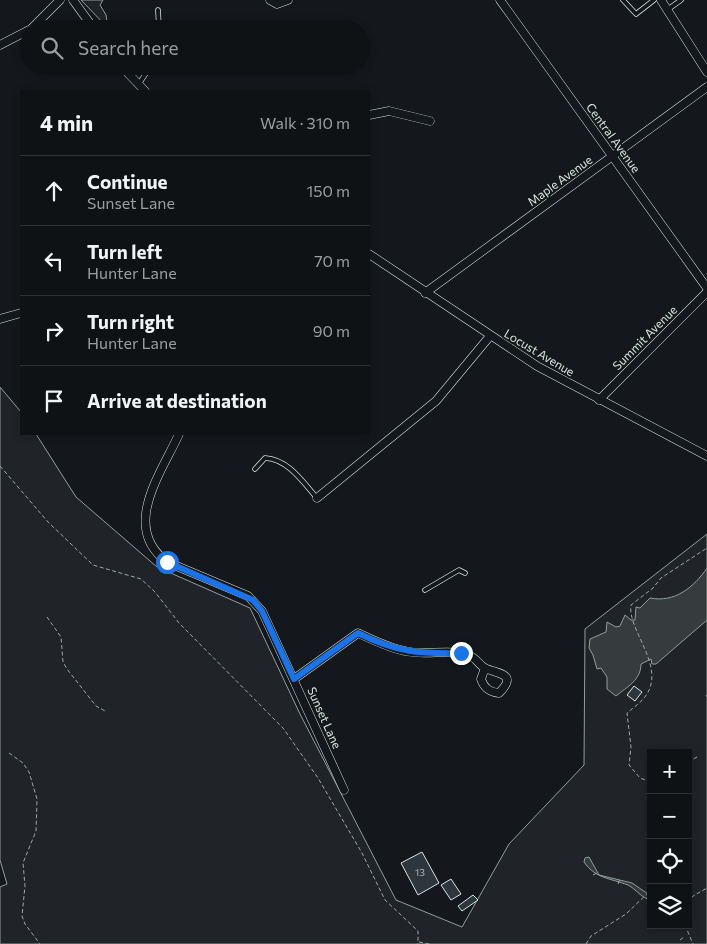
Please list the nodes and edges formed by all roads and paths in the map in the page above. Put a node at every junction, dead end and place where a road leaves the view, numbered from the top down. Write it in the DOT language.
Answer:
graph roads {
  1 [pos="60,0"];
  2 [pos="73,0"];
  3 [pos="270,0"];
  4 [pos="288,0"];
  5 [pos="500,0"];
  6 [pos="623,0"];
  7 [pos="654,0"];
  8 [pos="661,0"];
  9 [pos="681,0"];
  10 [pos="158,10"];
  11 [pos="667,10"];
  12 [pos="40,20"];
  13 [pos="87,20"];
  14 [pos="159,20"];
  15 [pos="20,35"];
  16 [pos="0,45"];
  17 [pos="707,72"];
  18 [pos="129,75"];
  19 [pos="145,75"];
  20 [pos="138,85"];
  21 [pos="707,87"];
  22 [pos="144,90"];
  23 [pos="370,115"];
  24 [pos="430,122"];
  25 [pos="612,157"];
  26 [pos="370,255"];
  27 [pos="707,288"];
  28 [pos="707,292"];
  29 [pos="426,293"];
  30 [pos="20,313"];
  31 [pos="0,319"];
  32 [pos="490,336"];
  33 [pos="599,400"];
  34 [pos="178,435"];
  35 [pos="707,456"];
  36 [pos="0,466"];
  37 [pos="255,469"];
  38 [pos="318,498"];
  39 [pos="707,548"];
  40 [pos="465,573"];
  41 [pos="425,590"];
  42 [pos="47,617"];
  43 [pos="485,668"];
  44 [pos="294,679"];
  45 [pos="105,711"];
  46 [pos="9,753"];
  47 [pos="697,757"];
  48 [pos="692,760"];
  49 [pos="647,781"];
  50 [pos="344,790"];
  51 [pos="599,872"];
  52 [pos="593,875"];
  53 [pos="620,878"];
  54 [pos="618,884"];
  55 [pos="707,888"];
  56 [pos="647,894"];
  57 [pos="692,897"];
  58 [pos="687,929"];
  59 [pos="685,936"];
  60 [pos="680,940"];
  61 [pos="418,943"];
  62 [pos="40,944"];
  63 [pos="430,944"];
  64 [pos="586,944"];
  65 [pos="693,944"];
  1 -- 12 [label="street"];
  2 -- 13 [label="street"];
  3 -- 4 [label="street"];
  5 -- 25 [label="street, Central Avenue"];
  6 -- 7 [label="lane"];
  8 -- 11 [label="street"];
  9 -- 11 [label="lane"];
  10 -- 14 [label="lane"];
  11 -- 17 [label="street"];
  15 -- 16 [label="street"];
  18 -- 20 [label="street"];
  19 -- 20 [label="lane"];
  20 -- 22 [label="street"];
  21 -- 25 [label="street, Maple Avenue"];
  23 -- 24 [label="street"];
  25 -- 27 [label="street, Central Avenue"];
  25 -- 29 [label="street, Maple Avenue"];
  26 -- 29 [label="street, Locust Avenue"];
  28 -- 33 [label="street, Summit Avenue"];
  29 -- 32 [label="street, Locust Avenue"];
  30 -- 31 [label="street"];
  32 -- 33 [label="street, Locust Avenue"];
  32 -- 38 [label="street"];
  33 -- 35 [label="street, Locust Avenue"];
  34 -- 44 [label="street, Sunset Lane"];
  36 -- 61 [label="path"];
  37 -- 38 [label="lane"];
  39 -- 49 [label="path"];
  40 -- 41 [label="lane"];
  42 -- 45 [label="path"];
  43 -- 44 [label="street"];
  44 -- 50 [label="street, Sunset Lane"];
  46 -- 62 [label="path"];
  47 -- 48 [label="path"];
  51 -- 52 [label="path"];
  53 -- 54 [label="path"];
  55 -- 57 [label="path"];
  56 -- 64 [label="path"];
  58 -- 65 [label="path"];
  59 -- 60 [label="path"];
  61 -- 63 [label="path"];
}
